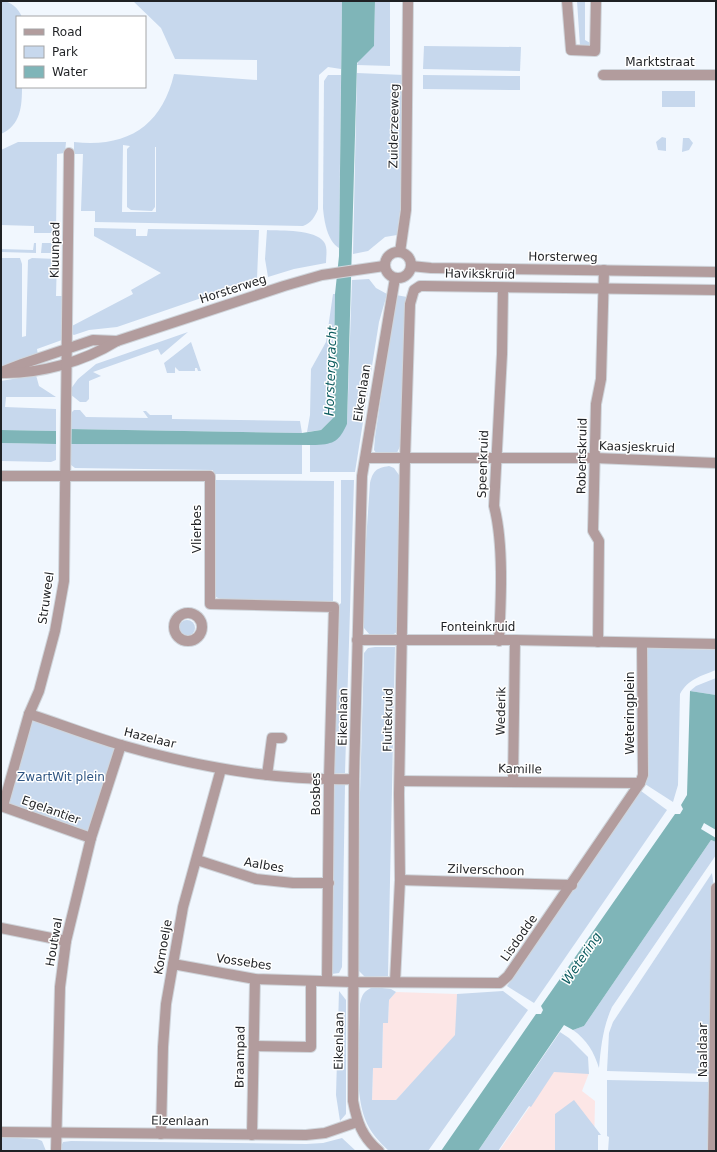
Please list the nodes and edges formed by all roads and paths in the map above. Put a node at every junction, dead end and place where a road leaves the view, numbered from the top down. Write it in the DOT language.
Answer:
graph roads {
  1 [pos="408,1"];
  2 [pos="567,1"];
  3 [pos="596,1"];
  4 [pos="603,75"];
  5 [pos="716,76"];
  6 [pos="70,152"];
  7 [pos="400,252"];
  8 [pos="384,266"];
  9 [pos="411,266"];
  10 [pos="604,270"];
  11 [pos="716,272"];
  12 [pos="395,278"];
  13 [pos="503,288"];
  14 [pos="604,289"];
  15 [pos="716,290"];
  16 [pos="117,341"];
  17 [pos="67,348"];
  18 [pos="66,362"];
  19 [pos="1,373"];
  20 [pos="366,458"];
  21 [pos="595,458"];
  22 [pos="405,459"];
  23 [pos="495,459"];
  24 [pos="716,463"];
  25 [pos="1,476"];
  26 [pos="64,476"];
  27 [pos="210,604"];
  28 [pos="198,617"];
  29 [pos="402,639"];
  30 [pos="357,640"];
  31 [pos="515,640"];
  32 [pos="499,641"];
  33 [pos="598,642"];
  34 [pos="642,643"];
  35 [pos="716,644"];
  36 [pos="29,714"];
  37 [pos="282,738"];
  38 [pos="121,745"];
  39 [pos="221,769"];
  40 [pos="267,775"];
  41 [pos="329,779"];
  42 [pos="354,779"];
  43 [pos="400,781"];
  44 [pos="514,782"];
  45 [pos="640,783"];
  46 [pos="2,806"];
  47 [pos="91,838"];
  48 [pos="197,860"];
  49 [pos="400,880"];
  50 [pos="329,883"];
  51 [pos="572,885"];
  52 [pos="716,888"];
  53 [pos="1,928"];
  54 [pos="66,941"];
  55 [pos="716,948"];
  56 [pos="173,964"];
  57 [pos="255,979"];
  58 [pos="311,981"];
  59 [pos="327,981"];
  60 [pos="352,982"];
  61 [pos="395,982"];
  62 [pos="254,1046"];
  63 [pos="716,1076"];
  64 [pos="357,1122"];
  65 [pos="1,1132"];
  66 [pos="56,1132"];
  67 [pos="160,1134"];
  68 [pos="252,1135"];
  69 [pos="56,1151"];
  70 [pos="379,1151"];
  71 [pos="713,1151"];
  1 -- 7 [label="street, Zuiderzeeweg"];
  2 -- 3 [label="street"];
  4 -- 5 [label="street, Marktstraat"];
  6 -- 17 [label="street, Kluunpad"];
  7 -- 8 [label="street"];
  7 -- 9 [label="street"];
  8 -- 12 [label="street"];
  8 -- 16 [label="street, Horsterweg"];
  9 -- 10 [label="street, Horsterweg"];
  9 -- 12 [label="street"];
  10 -- 11 [label="street, Horsterweg"];
  10 -- 14 [label="street, Robertskruid"];
  12 -- 20 [label="street, Eikenlaan"];
  13 -- 14 [label="street, Havikskruid"];
  13 -- 22 [label="street, Havikskruid"];
  13 -- 23 [label="street, Speenkruid"];
  14 -- 15 [label="street, Havikskruid"];
  14 -- 21 [label="street, Robertskruid"];
  16 -- 17 [label="street, Horsterweg"];
  16 -- 18 [label="street, Horsterweg"];
  17 -- 18 [label="street, Kluunpad"];
  17 -- 19 [label="street, Horsterweg"];
  18 -- 19 [label="street, Horsterweg"];
  18 -- 26 [label="street, Struweel"];
  20 -- 22 [label="street, Kaasjeskruid"];
  20 -- 30 [label="street, Eikenlaan"];
  21 -- 23 [label="street, Kaasjeskruid"];
  21 -- 24 [label="street, Kaasjeskruid"];
  21 -- 33 [label="street, Robertskruid"];
  22 -- 23 [label="street, Kaasjeskruid"];
  22 -- 29 [label="street, Fluitekruid"];
  23 -- 32 [label="street, Speenkruid"];
  25 -- 26 [label="street"];
  26 -- 27 [label="street, Vlierbes"];
  26 -- 36 [label="street, Struweel"];
  27 -- 28 [label="street"];
  27 -- 41 [label="street, Bosbes"];
  29 -- 30 [label="street, Fonteinkruid"];
  29 -- 32 [label="street, Fonteinkruid"];
  29 -- 43 [label="street, Fluitekruid"];
  30 -- 42 [label="street, Eikenlaan"];
  31 -- 32 [label="street, Fonteinkruid"];
  31 -- 33 [label="street, Fonteinkruid"];
  31 -- 44 [label="street, Wederik"];
  33 -- 34 [label="street"];
  34 -- 35 [label="street"];
  34 -- 45 [label="street, Weteringplein"];
  36 -- 38 [label="street, Hazelaar"];
  36 -- 46 [label="street, Struweel"];
  37 -- 40 [label="street"];
  38 -- 39 [label="street, Hazelaar"];
  38 -- 47 [label="street, Houtwal"];
  39 -- 40 [label="street, Hazelaar"];
  39 -- 48 [label="street, Kornoelje"];
  40 -- 41 [label="street, Hazelaar"];
  41 -- 42 [label="street, Hazelaar"];
  41 -- 50 [label="street, Bosbes"];
  42 -- 60 [label="street, Eikenlaan"];
  43 -- 44 [label="street, Kamille"];
  43 -- 49 [label="street, Fluitekruid"];
  44 -- 45 [label="street, Kamille"];
  45 -- 51 [label="street, Lisdodde"];
  46 -- 47 [label="street, Egelantier"];
  47 -- 54 [label="street, Houtwal"];
  48 -- 50 [label="street, Aalbes"];
  48 -- 56 [label="street, Kornoelje"];
  49 -- 51 [label="street, Zilverschoon"];
  49 -- 61 [label="street, Fluitekruid"];
  50 -- 59 [label="street, Bosbes"];
  51 -- 61 [label="street, Lisdodde"];
  52 -- 55 [label="street, Naaldaar"];
  53 -- 54 [label="street"];
  54 -- 66 [label="street, Houtwal"];
  55 -- 63 [label="street, Naaldaar"];
  56 -- 57 [label="street, Vossebes"];
  56 -- 67 [label="street, Kornoelje"];
  57 -- 58 [label="street, Vossebes"];
  57 -- 62 [label="street, Braampad"];
  58 -- 59 [label="street, Vossebes"];
  58 -- 62 [label="street"];
  59 -- 60 [label="street, Vossebes"];
  60 -- 61 [label="street, Lisdodde"];
  60 -- 64 [label="street, Eikenlaan"];
  62 -- 68 [label="street, Braampad"];
  63 -- 71 [label="street, Naaldaar"];
  64 -- 68 [label="street, Elzenlaan"];
  64 -- 70 [label="street, Eikenlaan"];
  65 -- 66 [label="street, Elzenlaan"];
  66 -- 67 [label="street, Elzenlaan"];
  66 -- 69 [label="street, Houtwal"];
  67 -- 68 [label="street, Elzenlaan"];
}
